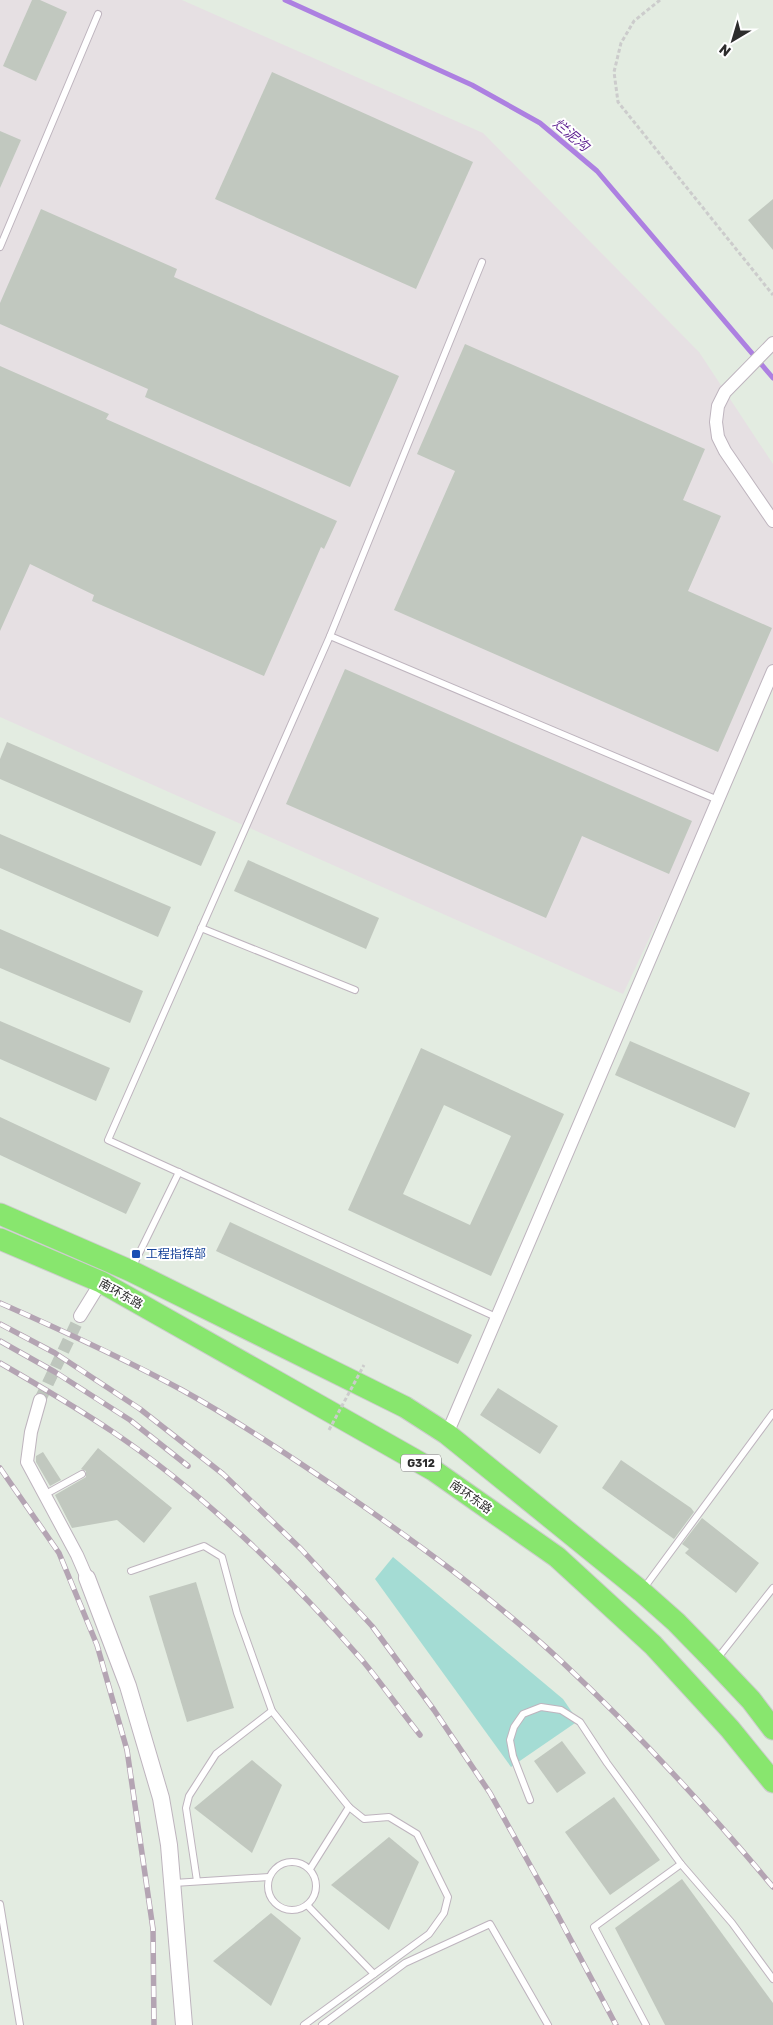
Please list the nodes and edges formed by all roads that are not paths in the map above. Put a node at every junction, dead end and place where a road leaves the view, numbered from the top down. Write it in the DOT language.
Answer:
graph roads {
  1 [pos="98,14"];
  2 [pos="0,247"];
  3 [pos="482,262"];
  4 [pos="773,343"];
  5 [pos="773,521"];
  6 [pos="330,636"];
  7 [pos="773,671"];
  8 [pos="718,800"];
  9 [pos="201,928"];
  10 [pos="355,990"];
  11 [pos="179,1172"];
  12 [pos="0,1214"];
  13 [pos="0,1238"];
  14 [pos="131,1271"];
  15 [pos="101,1282"];
  16 [pos="80,1316"];
  17 [pos="496,1316"];
  18 [pos="40,1400"];
  19 [pos="773,1413"];
  20 [pos="447,1434"];
  21 [pos="82,1474"];
  22 [pos="44,1495"];
  23 [pos="130,1571"];
  24 [pos="87,1578"];
  25 [pos="773,1588"];
  26 [pos="641,1591"];
  27 [pos="715,1662"];
  28 [pos="272,1711"];
  29 [pos="773,1729"];
  30 [pos="773,1782"];
  31 [pos="530,1800"];
  32 [pos="349,1807"];
  33 [pos="681,1864"];
  34 [pos="310,1869"];
  35 [pos="269,1877"];
  36 [pos="197,1881"];
  37 [pos="172,1883"];
  38 [pos="0,1904"];
  39 [pos="307,1905"];
  40 [pos="374,1974"];
  41 [pos="773,1980"];
  42 [pos="20,2025"];
  43 [pos="184,2025"];
  44 [pos="304,2025"];
  45 [pos="322,2025"];
  46 [pos="548,2025"];
  47 [pos="646,2025"];
  1 -- 2 [label="lane"];
  3 -- 6 [label="lane"];
  4 -- 5 [label="street"];
  6 -- 8 [label="lane"];
  6 -- 9 [label="lane"];
  7 -- 8 [label="street"];
  8 -- 17 [label="street"];
  9 -- 10 [label="lane"];
  9 -- 11 [label="lane"];
  11 -- 14 [label="lane"];
  11 -- 17 [label="lane"];
  12 -- 14 [label="highway, 南环东路"];
  13 -- 15 [label="highway, 南环东路 / G312"];
  14 -- 20 [label="highway, 南环东路"];
  15 -- 16 [label="street"];
  15 -- 30 [label="highway, 南环东路 / G312"];
  17 -- 20 [label="street"];
  18 -- 22 [label="street"];
  19 -- 26 [label="lane"];
  20 -- 26 [label="highway, 南环东路"];
  21 -- 22 [label="lane"];
  22 -- 24 [label="street"];
  23 -- 28 [label="lane"];
  24 -- 37 [label="street"];
  25 -- 27 [label="lane"];
  26 -- 27 [label="highway, 南环东路"];
  27 -- 29 [label="highway, 南环东路"];
  28 -- 32 [label="lane"];
  28 -- 36 [label="lane"];
  31 -- 33 [label="lane"];
  32 -- 34 [label="lane"];
  32 -- 40 [label="lane"];
  33 -- 41 [label="lane"];
  33 -- 47 [label="lane"];
  34 -- 35 [label="lane"];
  34 -- 39 [label="lane"];
  35 -- 36 [label="lane"];
  35 -- 39 [label="lane"];
  36 -- 37 [label="lane"];
  37 -- 43 [label="street"];
  38 -- 42 [label="lane"];
  39 -- 40 [label="lane"];
  40 -- 44 [label="lane"];
  45 -- 46 [label="lane"];
}
